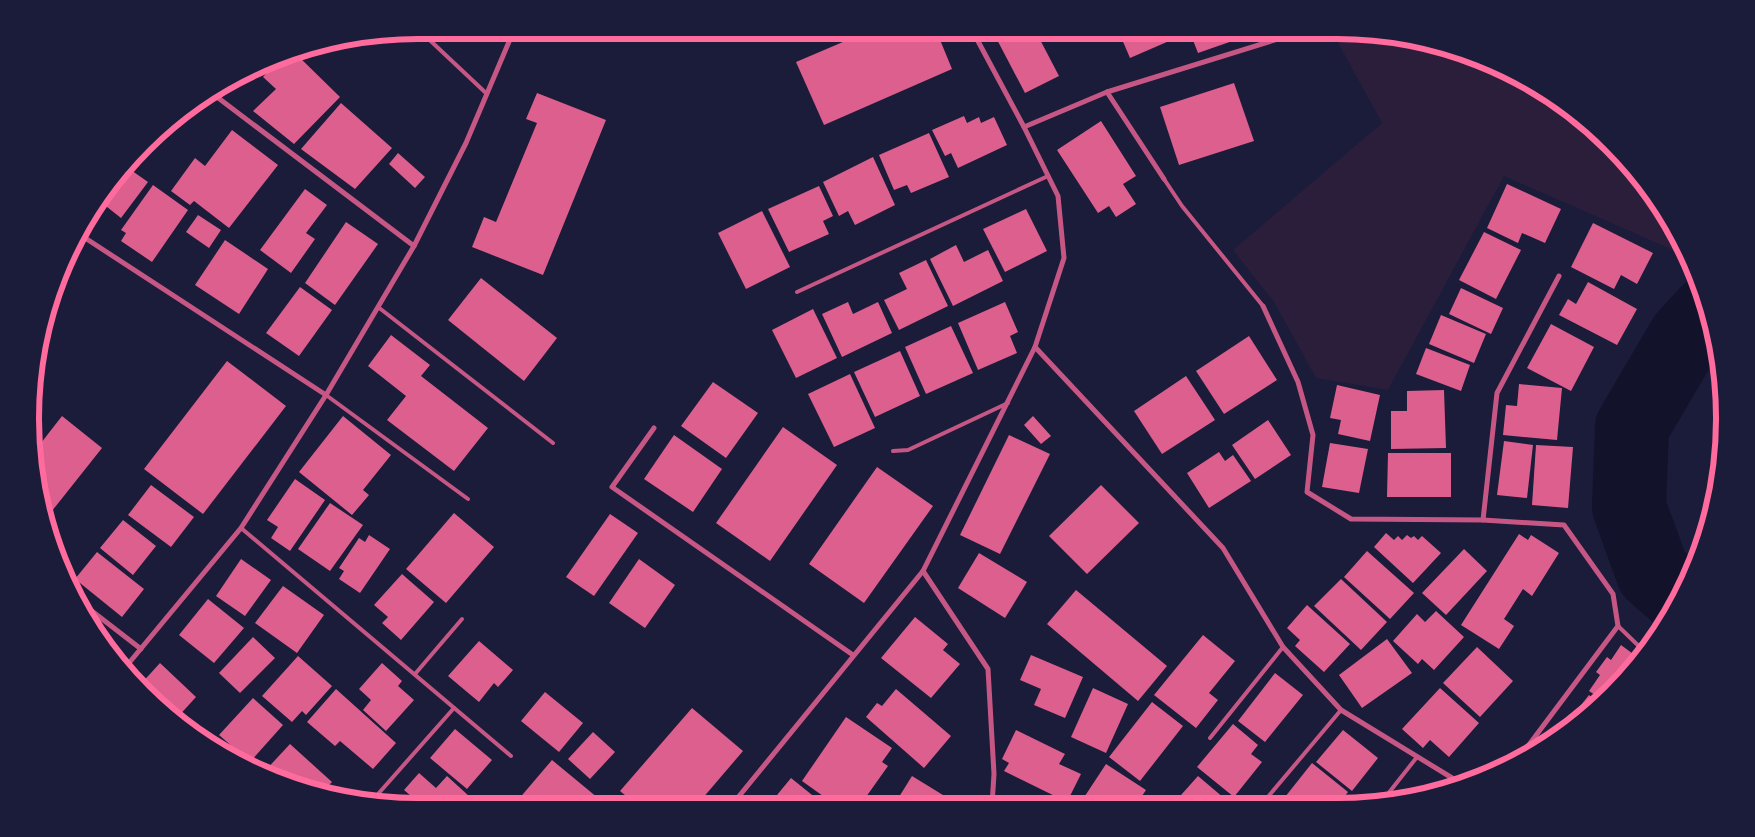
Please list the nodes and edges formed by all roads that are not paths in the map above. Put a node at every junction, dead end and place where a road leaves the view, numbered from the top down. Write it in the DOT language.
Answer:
graph roads {
  1 [pos="429,39"];
  2 [pos="510,39"];
  3 [pos="977,39"];
  4 [pos="1278,39"];
  5 [pos="1107,92"];
  6 [pos="487,94"];
  7 [pos="217,97"];
  8 [pos="1024,127"];
  9 [pos="1048,176"];
  10 [pos="1164,179"];
  11 [pos="85,238"];
  12 [pos="414,246"];
  13 [pos="1559,276"];
  14 [pos="797,292"];
  15 [pos="1263,306"];
  16 [pos="378,307"];
  17 [pos="1035,347"];
  18 [pos="326,395"];
  19 [pos="1008,403"];
  20 [pos="654,428"];
  21 [pos="554,442"];
  22 [pos="893,452"];
  23 [pos="468,499"];
  24 [pos="1483,520"];
  25 [pos="241,528"];
  26 [pos="923,571"];
  27 [pos="92,611"];
  28 [pos="462,619"];
  29 [pos="1618,626"];
  30 [pos="1283,647"];
  31 [pos="1640,647"];
  32 [pos="141,649"];
  33 [pos="853,655"];
  34 [pos="129,664"];
  35 [pos="415,674"];
  36 [pos="454,708"];
  37 [pos="1341,710"];
  38 [pos="1210,738"];
  39 [pos="1528,746"];
  40 [pos="511,756"];
  41 [pos="1417,757"];
  42 [pos="1454,779"];
  43 [pos="1387,795"];
  44 [pos="377,796"];
  45 [pos="737,798"];
  46 [pos="992,798"];
  47 [pos="1267,798"];
  1 -- 6 [label="lane"];
  2 -- 6 [label="street"];
  3 -- 8 [label="street"];
  4 -- 5 [label="street"];
  5 -- 8 [label="street"];
  5 -- 10 [label="street"];
  6 -- 12 [label="street"];
  7 -- 12 [label="street"];
  8 -- 9 [label="street"];
  9 -- 14 [label="lane"];
  9 -- 17 [label="street"];
  10 -- 15 [label="lane"];
  11 -- 18 [label="street"];
  12 -- 16 [label="street"];
  13 -- 24 [label="street"];
  15 -- 24 [label="street"];
  16 -- 18 [label="street"];
  16 -- 21 [label="lane"];
  17 -- 19 [label="street"];
  17 -- 30 [label="street"];
  18 -- 23 [label="lane"];
  18 -- 25 [label="street"];
  19 -- 22 [label="lane"];
  19 -- 26 [label="street"];
  20 -- 33 [label="street"];
  24 -- 29 [label="street"];
  25 -- 32 [label="street"];
  25 -- 35 [label="lane"];
  26 -- 33 [label="street"];
  26 -- 46 [label="street"];
  27 -- 32 [label="street"];
  28 -- 35 [label="lane"];
  29 -- 31 [label="lane"];
  29 -- 39 [label="street"];
  30 -- 37 [label="street"];
  30 -- 38 [label="lane"];
  32 -- 34 [label="street"];
  33 -- 45 [label="street"];
  35 -- 36 [label="lane"];
  36 -- 40 [label="lane"];
  36 -- 44 [label="lane"];
  37 -- 41 [label="street"];
  37 -- 47 [label="lane"];
  41 -- 42 [label="street"];
  41 -- 43 [label="lane"];
}
